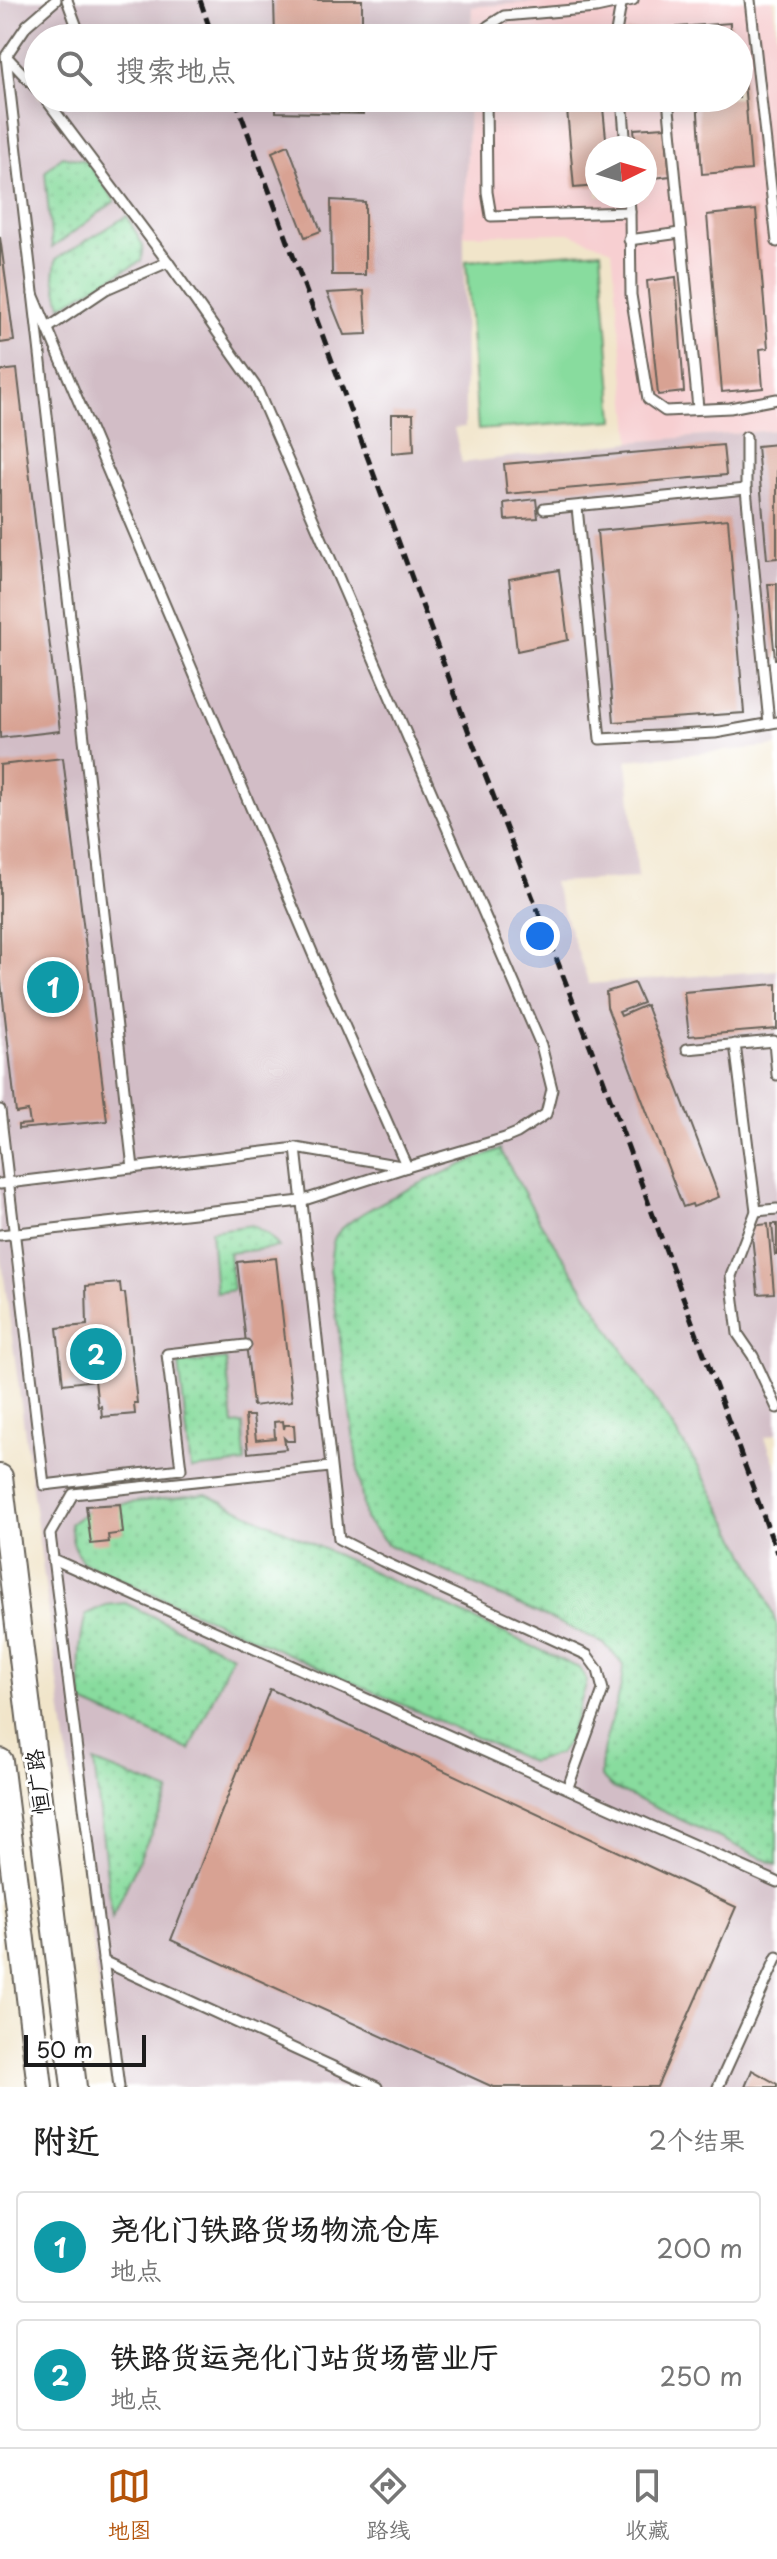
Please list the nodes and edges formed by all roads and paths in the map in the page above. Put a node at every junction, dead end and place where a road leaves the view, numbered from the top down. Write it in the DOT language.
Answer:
graph roads {
  1 [pos="56,0"];
  2 [pos="67,0"];
  3 [pos="633,0"];
  4 [pos="750,0"];
  5 [pos="621,4"];
  6 [pos="28,24"];
  7 [pos="76,24"];
  8 [pos="491,24"];
  9 [pos="617,24"];
  10 [pos="753,24"];
  11 [pos="753,27"];
  12 [pos="24,29"];
  13 [pos="6,56"];
  14 [pos="24,75"];
  15 [pos="56,112"];
  16 [pos="486,112"];
  17 [pos="623,112"];
  18 [pos="669,112"];
  19 [pos="625,136"];
  20 [pos="630,208"];
  21 [pos="630,212"];
  22 [pos="680,233"];
  23 [pos="629,240"];
  24 [pos="777,242"];
  25 [pos="168,262"];
  26 [pos="33,294"];
  27 [pos="48,328"];
  28 [pos="777,399"];
  29 [pos="698,408"];
  30 [pos="746,437"];
  31 [pos="746,489"];
  32 [pos="577,507"];
  33 [pos="544,509"];
  34 [pos="773,722"];
  35 [pos="735,1044"];
  36 [pos="687,1049"];
  37 [pos="777,1075"];
  38 [pos="0,1110"];
  39 [pos="296,1148"];
  40 [pos="407,1167"];
  41 [pos="133,1168"];
  42 [pos="4,1183"];
  43 [pos="301,1201"];
  44 [pos="777,1209"];
  45 [pos="756,1211"];
  46 [pos="13,1233"];
  47 [pos="0,1235"];
  48 [pos="246,1345"];
  49 [pos="777,1408"];
  50 [pos="330,1467"];
  51 [pos="0,1477"];
  52 [pos="53,1559"];
  53 [pos="0,1761"];
  54 [pos="568,1787"];
  55 [pos="777,1882"];
  56 [pos="777,1957"];
  57 [pos="103,1961"];
  58 [pos="40,2087"];
  59 [pos="74,2087"];
  60 [pos="119,2087"];
  61 [pos="377,2087"];
  62 [pos="718,2087"];
  1 -- 6 [label="lane"];
  2 -- 7 [label="lane"];
  3 -- 5 [label="lane"];
  4 -- 10 [label="lane"];
  5 -- 8 [label="lane"];
  5 -- 9 [label="lane"];
  11 -- 24 [label="lane"];
  12 -- 13 [label="lane"];
  13 -- 14 [label="lane"];
  13 -- 26 [label="lane"];
  15 -- 25 [label="lane"];
  16 -- 21 [label="lane"];
  17 -- 19 [label="lane"];
  18 -- 22 [label="lane"];
  20 -- 21 [label="lane"];
  21 -- 23 [label="lane"];
  22 -- 23 [label="lane"];
  22 -- 29 [label="lane"];
  23 -- 29 [label="lane"];
  25 -- 27 [label="lane"];
  25 -- 40 [label="lane"];
  26 -- 27 [label="lane"];
  26 -- 41 [label="lane"];
  27 -- 40 [label="lane"];
  28 -- 29 [label="lane"];
  30 -- 31 [label="lane"];
  31 -- 32 [label="lane"];
  31 -- 34 [label="lane"];
  32 -- 33 [label="lane"];
  32 -- 34 [label="lane"];
  35 -- 36 [label="lane"];
  35 -- 37 [label="lane"];
  35 -- 45 [label="lane"];
  38 -- 42 [label="lane"];
  39 -- 40 [label="lane"];
  39 -- 41 [label="lane"];
  39 -- 43 [label="lane"];
  40 -- 43 [label="lane"];
  41 -- 42 [label="lane"];
  42 -- 46 [label="lane"];
  43 -- 46 [label="lane"];
  43 -- 50 [label="lane"];
  44 -- 45 [label="lane"];
  45 -- 49 [label="lane"];
  46 -- 47 [label="lane"];
  46 -- 48 [label="lane"];
  50 -- 52 [label="lane"];
  50 -- 54 [label="lane"];
  51 -- 59 [label="street, 恒广路"];
  52 -- 54 [label="lane"];
  52 -- 57 [label="lane"];
  53 -- 58 [label="street, 恒广路"];
  54 -- 55 [label="lane"];
  56 -- 62 [label="lane"];
  57 -- 60 [label="lane"];
  57 -- 61 [label="lane"];
}
